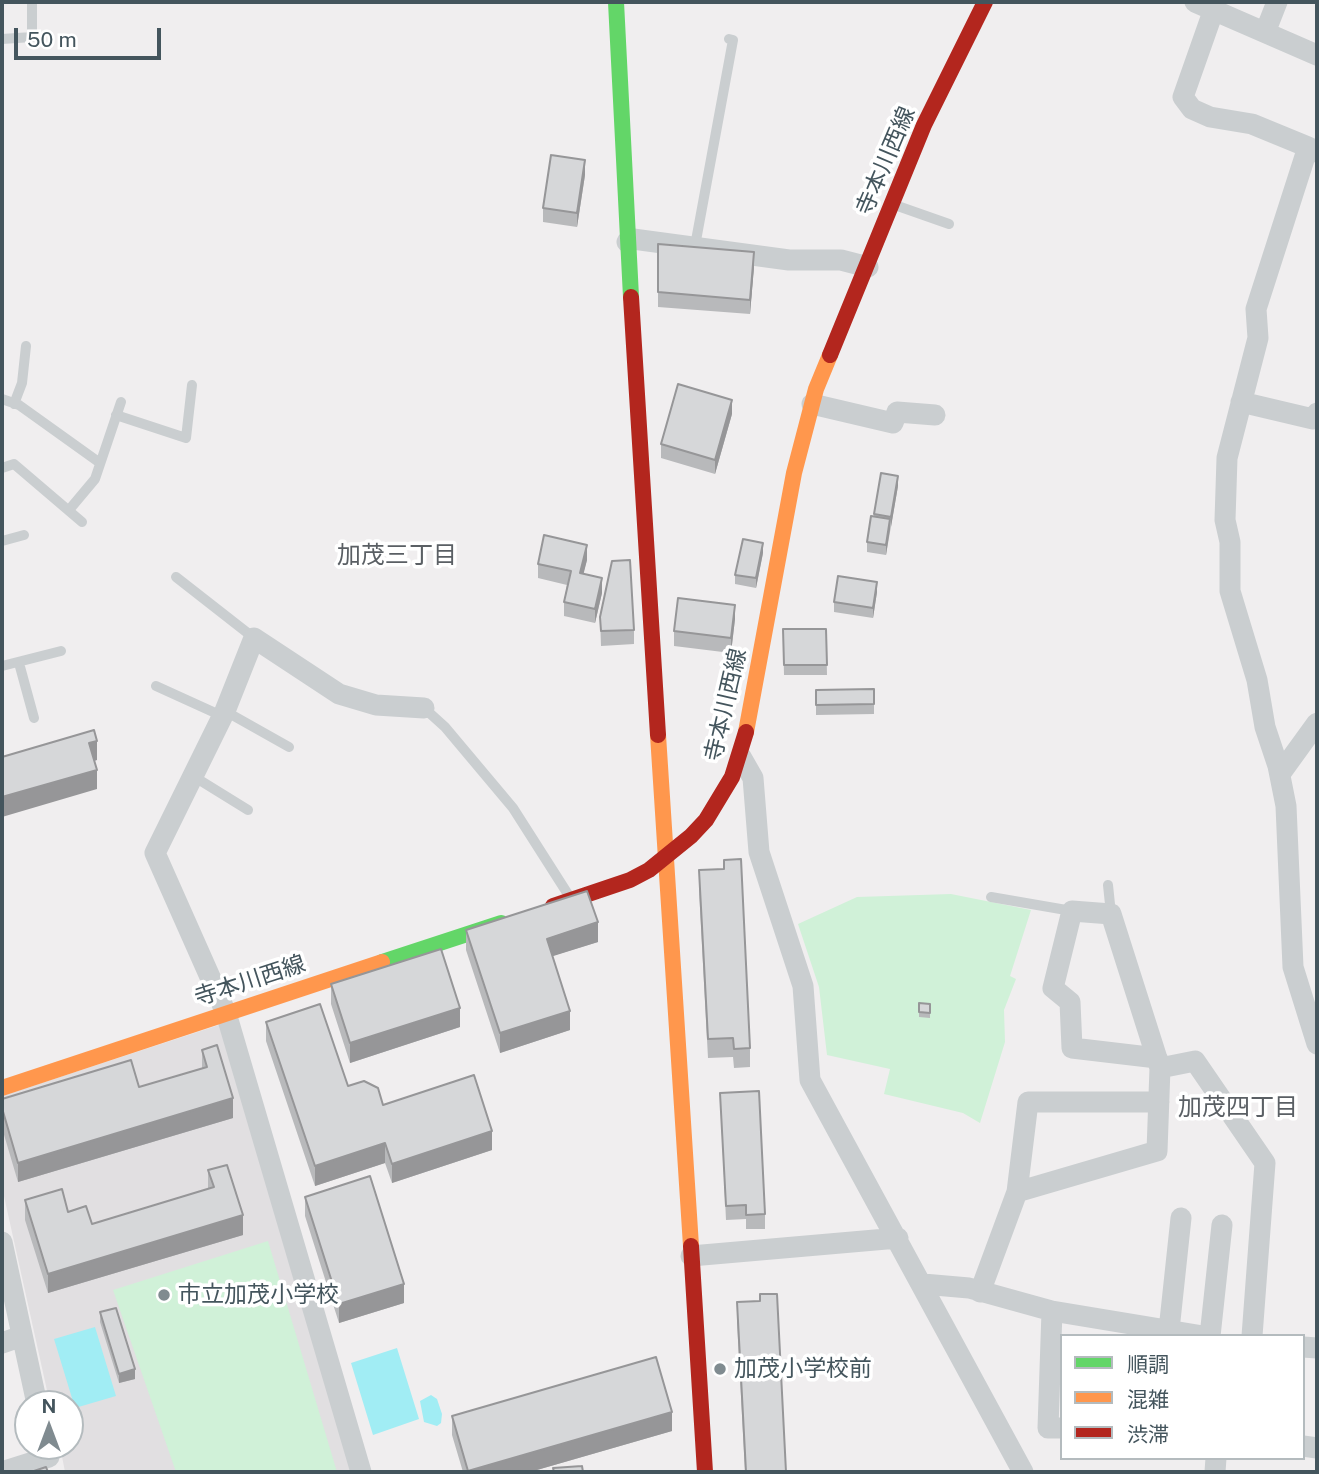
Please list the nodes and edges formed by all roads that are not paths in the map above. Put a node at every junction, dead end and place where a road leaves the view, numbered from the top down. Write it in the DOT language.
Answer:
graph roads {
  1 [pos="32,2"];
  2 [pos="616,2"];
  3 [pos="985,2"];
  4 [pos="1277,2"];
  5 [pos="1204,5"];
  6 [pos="1266,30"];
  7 [pos="2,39"];
  8 [pos="733,40"];
  9 [pos="1317,55"];
  10 [pos="1312,149"];
  11 [pos="891,204"];
  12 [pos="949,224"];
  13 [pos="627,242"];
  14 [pos="695,246"];
  15 [pos="868,267"];
  16 [pos="26,346"];
  17 [pos="192,385"];
  18 [pos="2,399"];
  19 [pos="121,402"];
  20 [pos="1241,402"];
  21 [pos="14,404"];
  22 [pos="812,404"];
  23 [pos="1317,413"];
  24 [pos="116,415"];
  25 [pos="935,415"];
  26 [pos="100,463"];
  27 [pos="2,468"];
  28 [pos="68,510"];
  29 [pos="82,522"];
  30 [pos="24,535"];
  31 [pos="2,541"];
  32 [pos="176,577"];
  33 [pos="254,638"];
  34 [pos="61,651"];
  35 [pos="19,663"];
  36 [pos="2,666"];
  37 [pos="156,686"];
  38 [pos="424,708"];
  39 [pos="224,714"];
  40 [pos="34,718"];
  41 [pos="1317,723"];
  42 [pos="289,747"];
  43 [pos="741,757"];
  44 [pos="1280,774"];
  45 [pos="193,776"];
  46 [pos="248,810"];
  47 [pos="668,856"];
  48 [pos="1108,885"];
  49 [pos="991,897"];
  50 [pos="572,900"];
  51 [pos="1072,911"];
  52 [pos="1111,914"];
  53 [pos="226,1013"];
  54 [pos="1317,1044"];
  55 [pos="1159,1063"];
  56 [pos="2,1088"];
  57 [pos="1159,1102"];
  58 [pos="1017,1192"];
  59 [pos="1181,1218"];
  60 [pos="1222,1226"];
  61 [pos="898,1238"];
  62 [pos="2,1242"];
  63 [pos="691,1256"];
  64 [pos="923,1284"];
  65 [pos="981,1292"];
  66 [pos="1052,1311"];
  67 [pos="1169,1330"];
  68 [pos="1192,1334"];
  69 [pos="1210,1334"];
  70 [pos="1252,1334"];
  71 [pos="12,1340"];
  72 [pos="32,1390"];
  73 [pos="1060,1428"];
  74 [pos="42,1460"];
  75 [pos="2,1472"];
  76 [pos="361,1472"];
  77 [pos="705,1472"];
  78 [pos="1023,1472"];
  1 -- 7 [label="lane"];
  2 -- 13 [label="main road"];
  3 -- 11 [label="main road, 寺本川西線"];
  4 -- 6 [label="street"];
  5 -- 6 [label="street"];
  5 -- 10 [label="street"];
  6 -- 9 [label="street"];
  8 -- 14 [label="lane"];
  10 -- 20 [label="street"];
  11 -- 12 [label="lane"];
  11 -- 15 [label="main road, 寺本川西線"];
  13 -- 14 [label="street"];
  13 -- 47 [label="main road"];
  14 -- 15 [label="street"];
  15 -- 22 [label="main road, 寺本川西線"];
  16 -- 21 [label="lane"];
  17 -- 24 [label="lane"];
  18 -- 21 [label="lane"];
  19 -- 24 [label="lane"];
  20 -- 23 [label="street"];
  20 -- 44 [label="street"];
  21 -- 26 [label="lane"];
  22 -- 25 [label="street"];
  22 -- 43 [label="main road, 寺本川西線"];
  24 -- 26 [label="lane"];
  26 -- 28 [label="lane"];
  27 -- 28 [label="lane"];
  28 -- 29 [label="lane"];
  30 -- 31 [label="lane"];
  32 -- 33 [label="lane"];
  33 -- 38 [label="street"];
  33 -- 39 [label="street"];
  34 -- 35 [label="lane"];
  35 -- 36 [label="lane"];
  35 -- 40 [label="lane"];
  37 -- 39 [label="lane"];
  38 -- 50 [label="lane"];
  39 -- 42 [label="lane"];
  39 -- 45 [label="street"];
  41 -- 44 [label="street"];
  43 -- 47 [label="main road, 寺本川西線"];
  43 -- 61 [label="street"];
  44 -- 54 [label="street"];
  45 -- 46 [label="lane"];
  45 -- 53 [label="street"];
  47 -- 50 [label="main road, 寺本川西線"];
  47 -- 63 [label="main road"];
  48 -- 52 [label="lane"];
  49 -- 51 [label="lane"];
  50 -- 53 [label="main road, 寺本川西線"];
  51 -- 52 [label="street"];
  51 -- 55 [label="street"];
  52 -- 55 [label="street"];
  53 -- 56 [label="main road, 寺本川西線"];
  53 -- 76 [label="street"];
  55 -- 57 [label="street"];
  55 -- 70 [label="street"];
  57 -- 58 [label="street"];
  57 -- 58 [label="street"];
  58 -- 65 [label="street"];
  59 -- 67 [label="street"];
  60 -- 69 [label="street"];
  61 -- 63 [label="street"];
  61 -- 64 [label="street"];
  62 -- 71 [label="street"];
  63 -- 77 [label="main road"];
  64 -- 65 [label="street"];
  64 -- 78 [label="street"];
  65 -- 66 [label="street"];
  66 -- 67 [label="street"];
  66 -- 73 [label="street"];
  67 -- 68 [label="street"];
  71 -- 72 [label="street"];
  74 -- 75 [label="street"];
}
